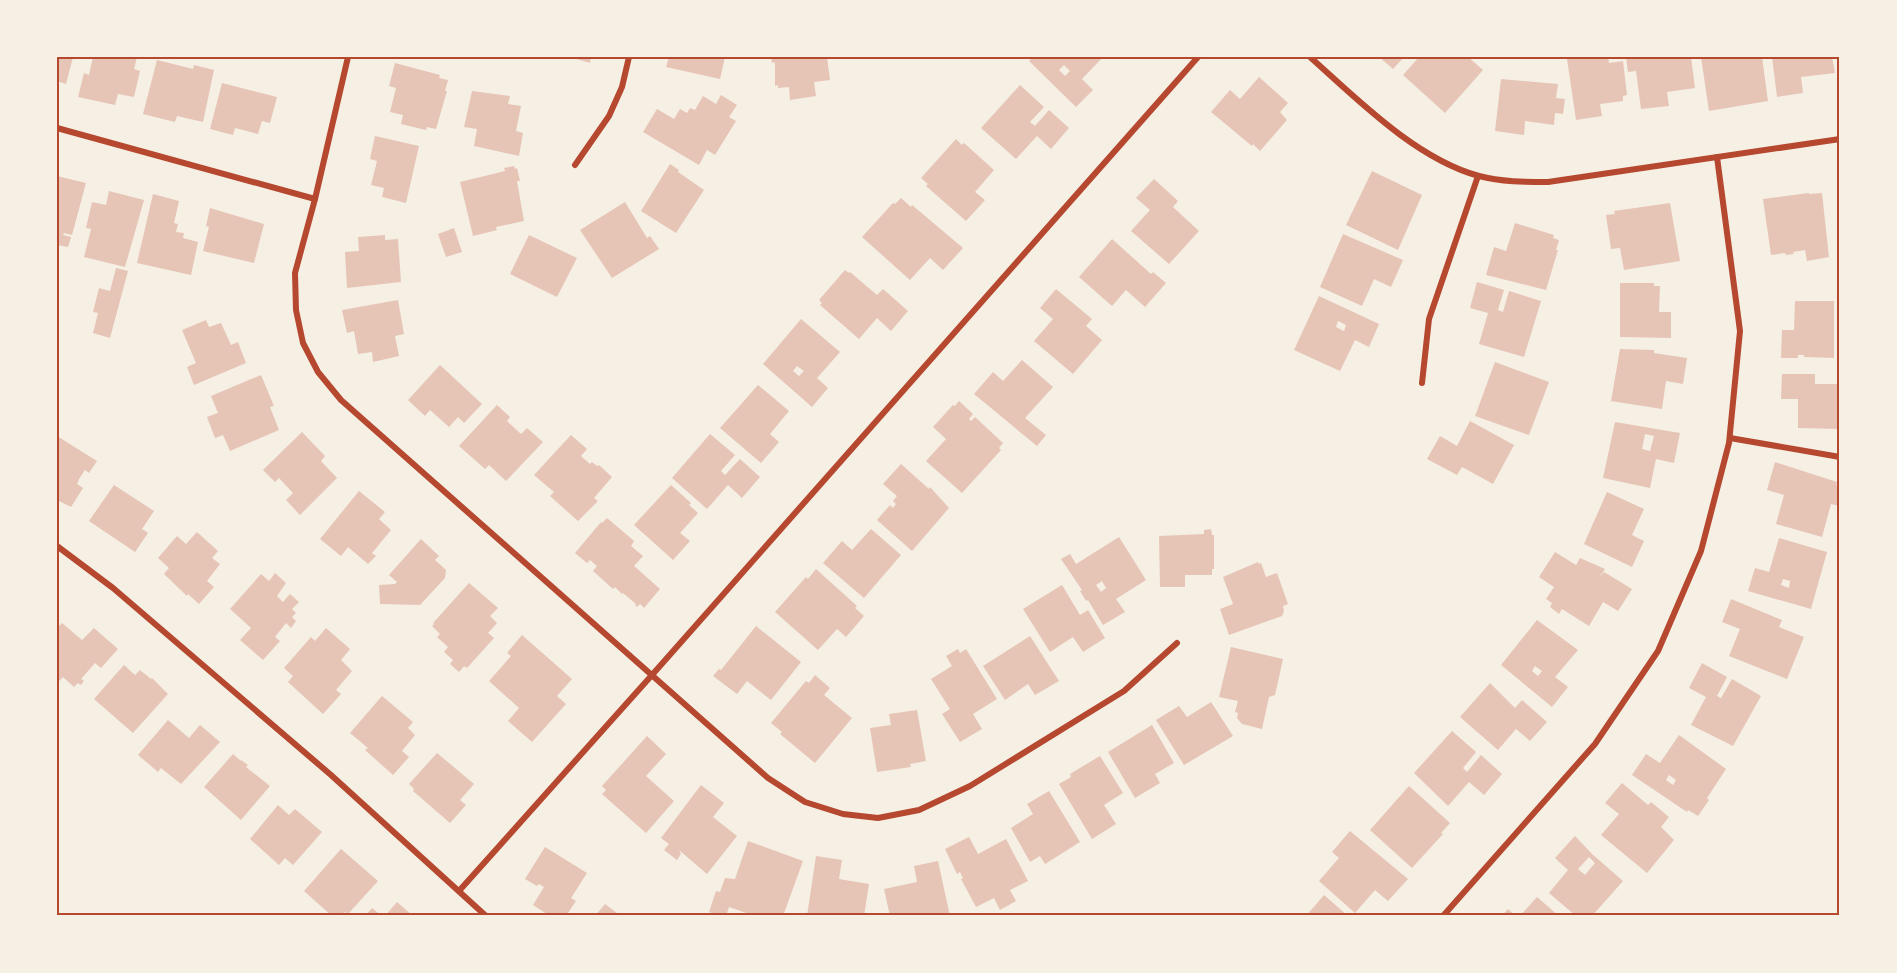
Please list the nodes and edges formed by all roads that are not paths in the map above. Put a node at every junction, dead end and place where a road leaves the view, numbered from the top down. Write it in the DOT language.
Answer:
graph roads {
  1 [pos="348,57"];
  2 [pos="629,57"];
  3 [pos="1198,57"];
  4 [pos="1310,57"];
  5 [pos="57,128"];
  6 [pos="1840,139"];
  7 [pos="1717,157"];
  8 [pos="575,165"];
  9 [pos="1478,176"];
  10 [pos="315,199"];
  11 [pos="1422,383"];
  12 [pos="1730,438"];
  13 [pos="1840,457"];
  14 [pos="57,546"];
  15 [pos="1177,643"];
  16 [pos="652,675"];
  17 [pos="459,891"];
  18 [pos="486,916"];
  19 [pos="1443,916"];
  1 -- 10 [label="street"];
  2 -- 8 [label="street"];
  3 -- 16 [label="street"];
  4 -- 9 [label="street"];
  5 -- 10 [label="street"];
  6 -- 7 [label="street"];
  7 -- 9 [label="street"];
  7 -- 12 [label="street"];
  9 -- 11 [label="street"];
  10 -- 16 [label="street"];
  12 -- 13 [label="street"];
  12 -- 19 [label="street"];
  14 -- 17 [label="street"];
  15 -- 16 [label="street"];
  16 -- 17 [label="street"];
  17 -- 18 [label="street"];
}
